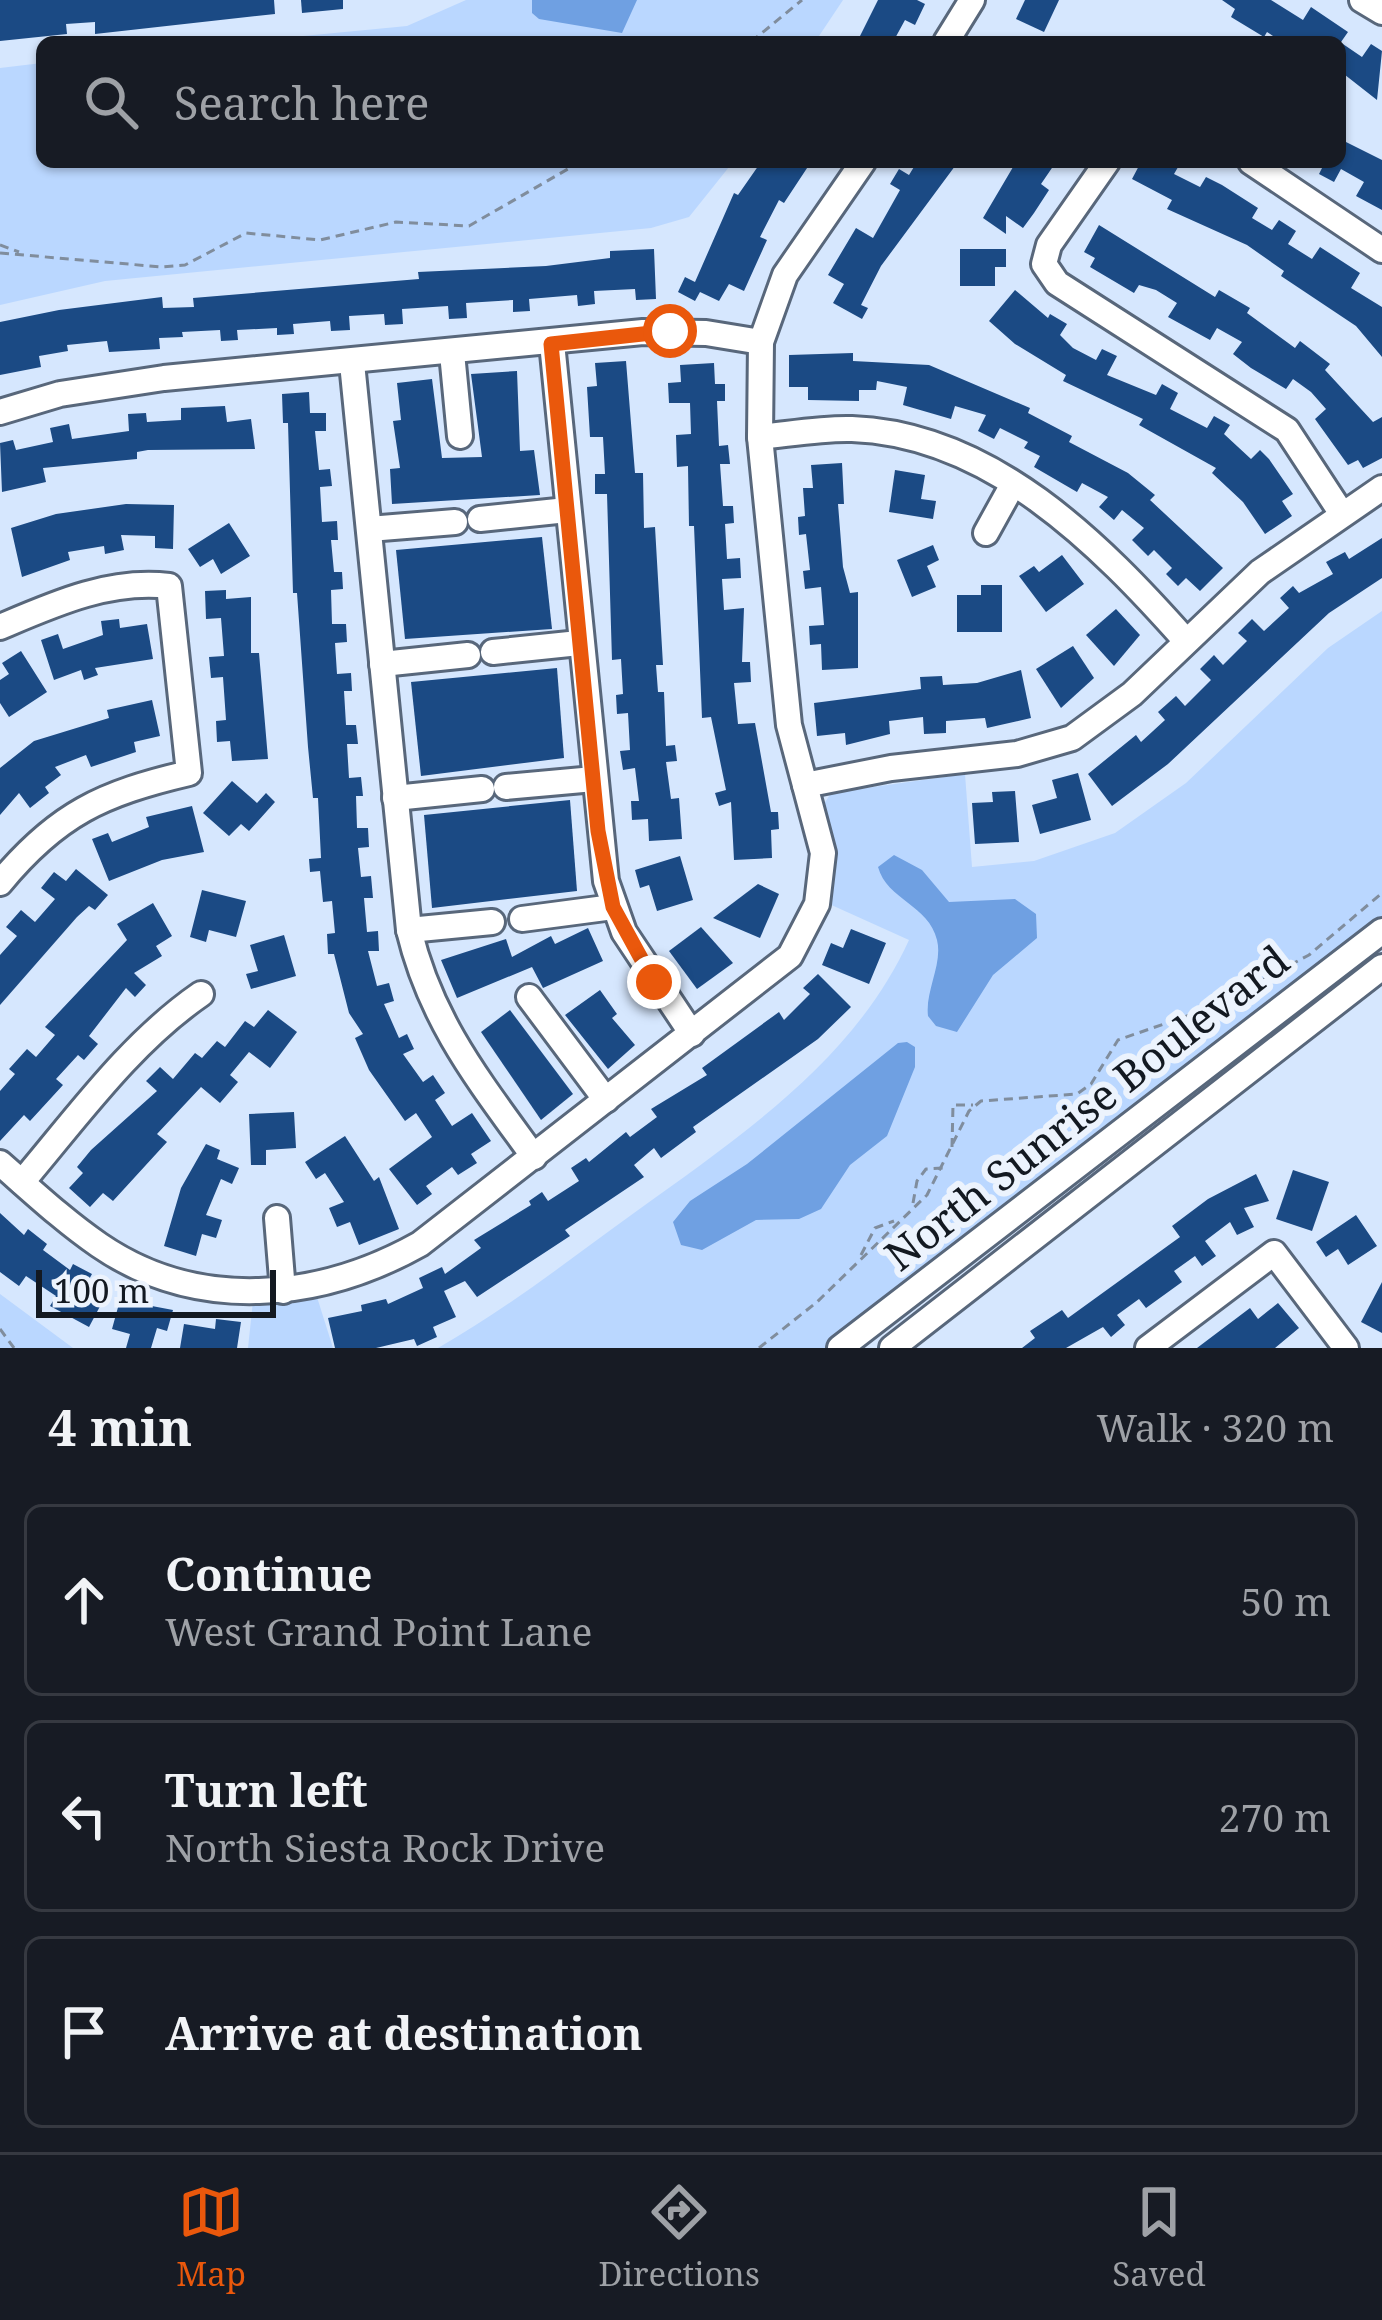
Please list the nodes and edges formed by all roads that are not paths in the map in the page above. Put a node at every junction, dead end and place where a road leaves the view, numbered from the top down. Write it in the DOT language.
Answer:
graph roads {
  1 [pos="972,0"];
  2 [pos="1362,0"];
  3 [pos="1382,12"];
  4 [pos="950,36"];
  5 [pos="859,168"];
  6 [pos="1103,168"];
  7 [pos="1260,168"];
  8 [pos="1382,250"];
  9 [pos="761,342"];
  10 [pos="551,344"];
  11 [pos="452,352"];
  12 [pos="352,363"];
  13 [pos="0,412"];
  14 [pos="460,436"];
  15 [pos="760,437"];
  16 [pos="1012,486"];
  17 [pos="1382,488"];
  18 [pos="566,510"];
  19 [pos="1342,514"];
  20 [pos="369,529"];
  21 [pos="986,533"];
  22 [pos="0,627"];
  23 [pos="1186,641"];
  24 [pos="579,644"];
  25 [pos="382,664"];
  26 [pos="594,779"];
  27 [pos="805,785"];
  28 [pos="395,798"];
  29 [pos="0,883"];
  30 [pos="613,907"];
  31 [pos="522,919"];
  32 [pos="492,922"];
  33 [pos="409,931"];
  34 [pos="1382,931"];
  35 [pos="1382,967"];
  36 [pos="201,994"];
  37 [pos="529,997"];
  38 [pos="692,1034"];
  39 [pos="606,1100"];
  40 [pos="534,1157"];
  41 [pos="0,1163"];
  42 [pos="22,1182"];
  43 [pos="277,1218"];
  44 [pos="283,1292"];
  45 [pos="840,1348"];
  46 [pos="892,1348"];
  47 [pos="1148,1348"];
  48 [pos="1346,1348"];
  1 -- 4 [label="street"];
  2 -- 3 [label="street"];
  5 -- 9 [label="street"];
  6 -- 19 [label="street"];
  7 -- 8 [label="street"];
  9 -- 10 [label="street"];
  9 -- 15 [label="street"];
  10 -- 11 [label="street"];
  10 -- 18 [label="street"];
  11 -- 12 [label="street"];
  11 -- 14 [label="street"];
  12 -- 13 [label="street"];
  12 -- 20 [label="street"];
  15 -- 16 [label="street"];
  15 -- 27 [label="street"];
  16 -- 21 [label="street"];
  16 -- 23 [label="street"];
  17 -- 19 [label="street"];
  18 -- 20 [label="street"];
  18 -- 24 [label="street"];
  19 -- 23 [label="street"];
  20 -- 25 [label="street"];
  22 -- 29 [label="street"];
  23 -- 27 [label="street"];
  24 -- 25 [label="street"];
  24 -- 26 [label="street"];
  25 -- 28 [label="street"];
  26 -- 28 [label="street"];
  26 -- 30 [label="street"];
  27 -- 38 [label="street"];
  28 -- 33 [label="street"];
  30 -- 31 [label="street"];
  30 -- 38 [label="street"];
  32 -- 33 [label="street"];
  33 -- 40 [label="street"];
  34 -- 45 [label="street, North Sunrise Boulevard"];
  35 -- 46 [label="street, North Sunrise Boulevard"];
  36 -- 42 [label="street"];
  37 -- 39 [label="street"];
  38 -- 39 [label="street"];
  39 -- 40 [label="street"];
  40 -- 44 [label="street"];
  41 -- 42 [label="street"];
  42 -- 44 [label="street"];
  43 -- 44 [label="street"];
  47 -- 48 [label="street"];
}
